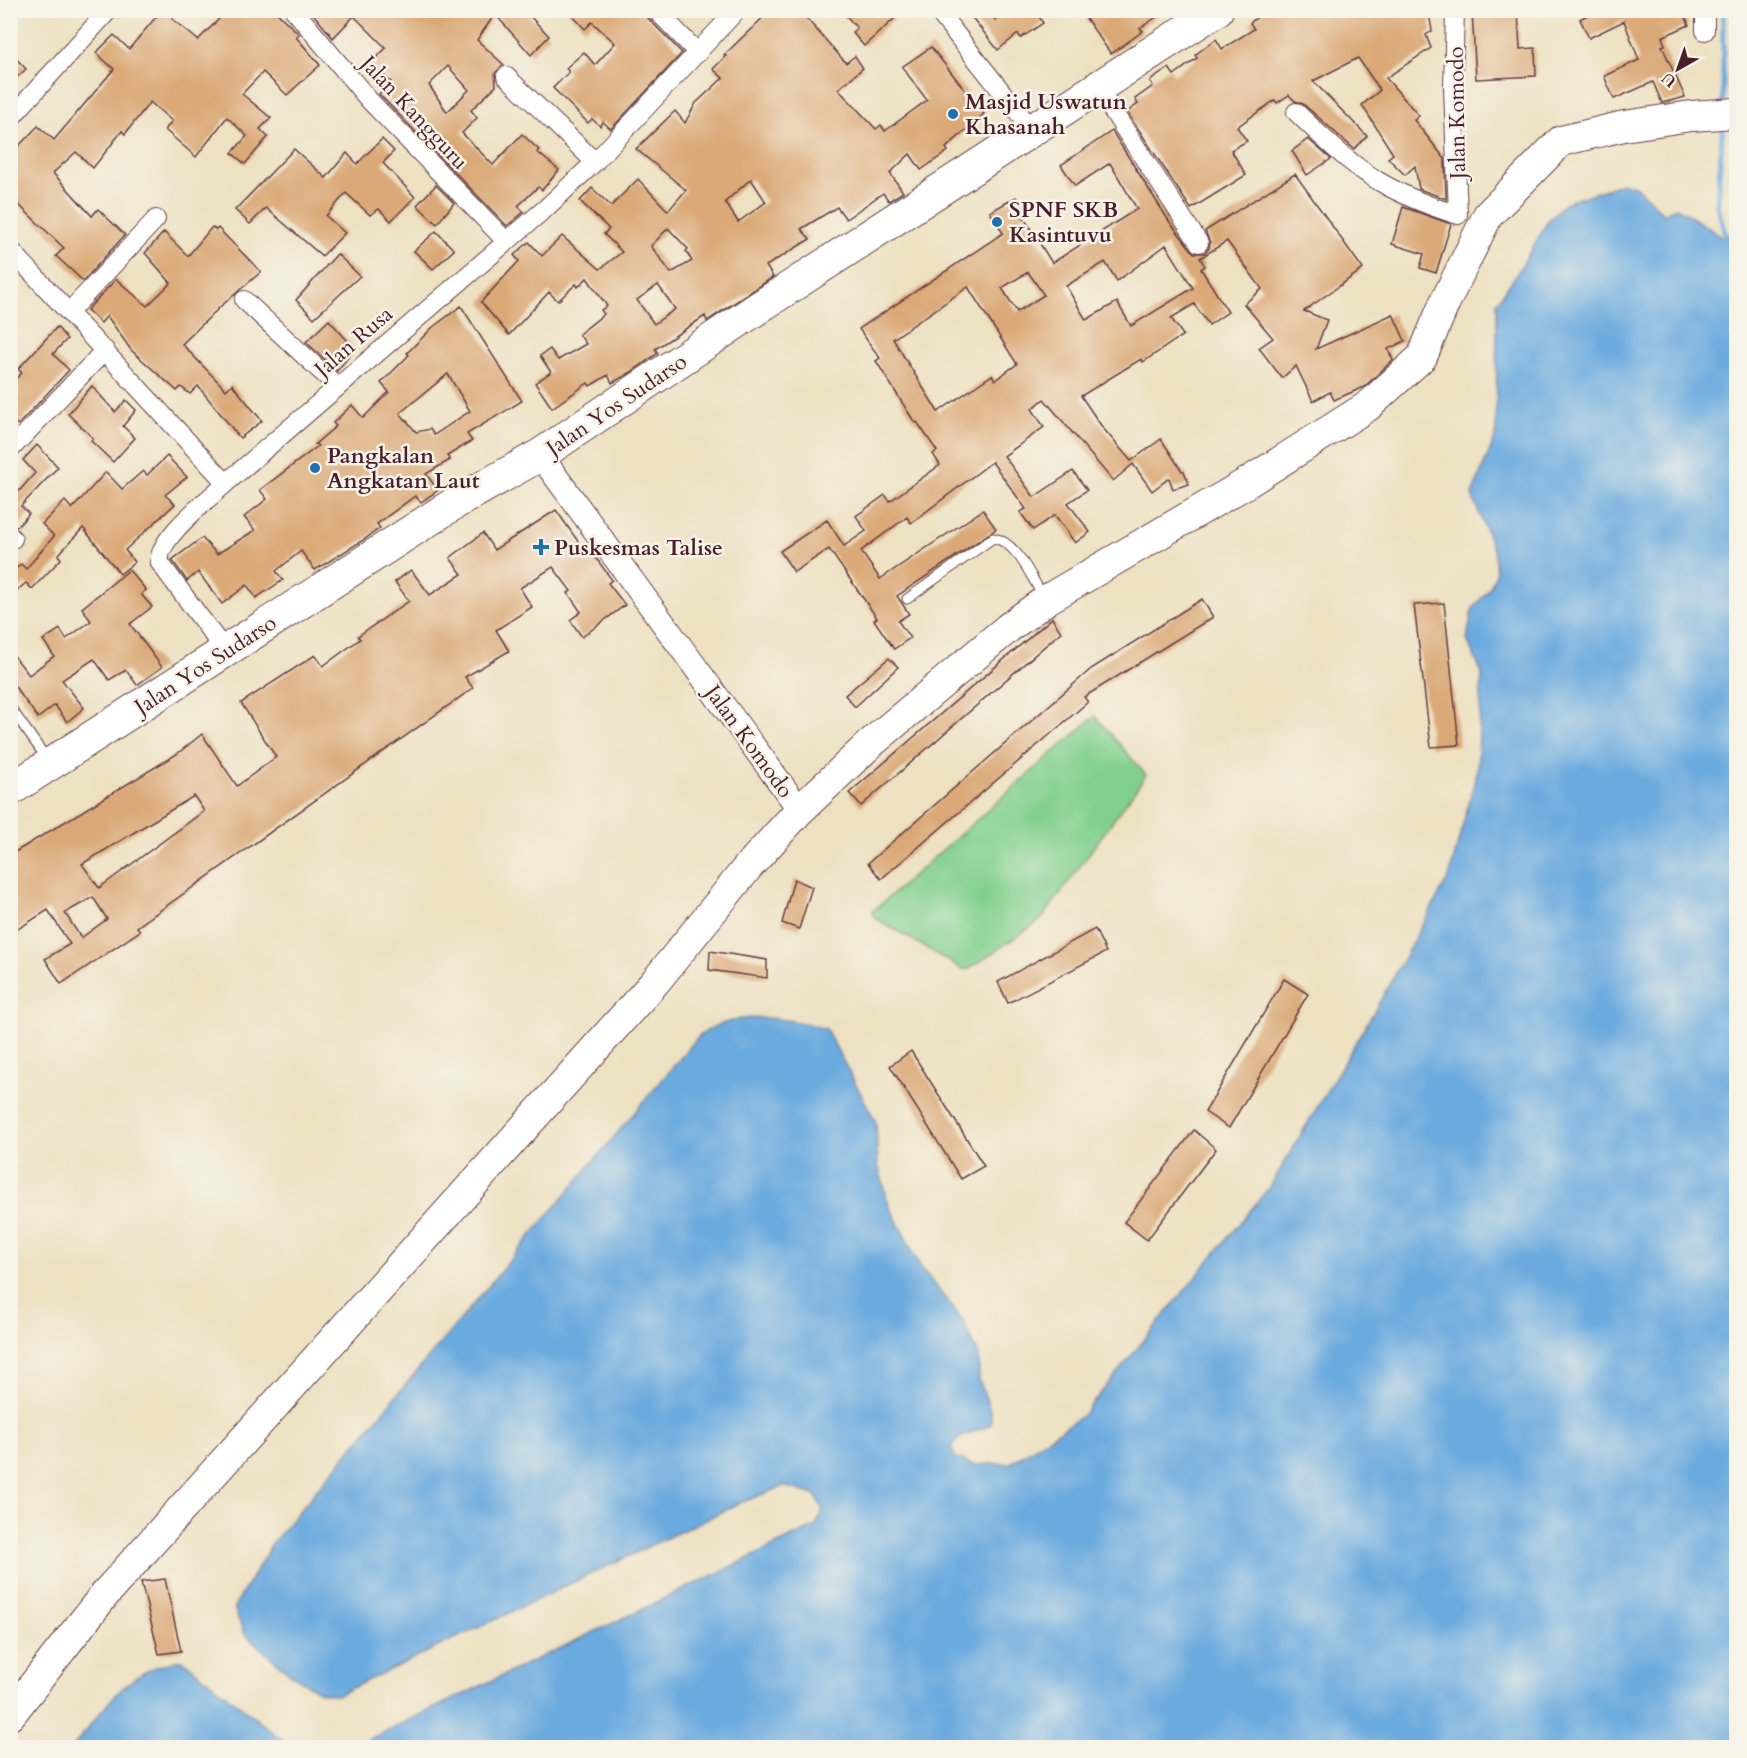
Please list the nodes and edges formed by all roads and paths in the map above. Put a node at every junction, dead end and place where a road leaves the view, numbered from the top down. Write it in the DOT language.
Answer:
graph roads {
  1 [pos="109,10"];
  2 [pos="294,10"];
  3 [pos="656,10"];
  4 [pos="737,10"];
  5 [pos="937,10"];
  6 [pos="1216,10"];
  7 [pos="1455,10"];
  8 [pos="1705,10"];
  9 [pos="1705,31"];
  10 [pos="698,53"];
  11 [pos="506,76"];
  12 [pos="1097,87"];
  13 [pos="1296,112"];
  14 [pos="1736,113"];
  15 [pos="10,119"];
  16 [pos="1033,130"];
  17 [pos="595,162"];
  18 [pos="156,219"];
  19 [pos="506,241"];
  20 [pos="1199,243"];
  21 [pos="10,249"];
  22 [pos="244,300"];
  23 [pos="69,312"];
  24 [pos="105,350"];
  25 [pos="338,387"];
  26 [pos="10,450"];
  27 [pos="540,455"];
  28 [pos="226,483"];
  29 [pos="908,599"];
  30 [pos="1046,600"];
  31 [pos="225,651"];
  32 [pos="10,707"];
  33 [pos="50,765"];
  34 [pos="10,790"];
  35 [pos="800,810"];
  36 [pos="10,1714"];
  1 -- 15 [label="street"];
  2 -- 19 [label="street, Jalan Kangguru"];
  3 -- 10 [label="street"];
  4 -- 10 [label="street, Jalan Rusa"];
  5 -- 16 [label="street"];
  6 -- 12 [label="highway, Jalan Yos Sudarso"];
  7 -- 13 [label="street, Jalan Komodo"];
  8 -- 9 [label="street"];
  10 -- 17 [label="street, Jalan Rusa"];
  11 -- 17 [label="street"];
  12 -- 16 [label="highway, Jalan Yos Sudarso"];
  12 -- 20 [label="street"];
  14 -- 30 [label="main road, Jalan Komodo"];
  16 -- 27 [label="highway, Jalan Yos Sudarso"];
  17 -- 19 [label="street, Jalan Rusa"];
  18 -- 23 [label="street"];
  19 -- 25 [label="street, Jalan Rusa"];
  21 -- 23 [label="street"];
  22 -- 25 [label="street"];
  23 -- 24 [label="street"];
  24 -- 26 [label="street"];
  24 -- 28 [label="street"];
  25 -- 28 [label="street, Jalan Rusa"];
  27 -- 31 [label="highway, Jalan Yos Sudarso"];
  27 -- 35 [label="street, Jalan Komodo"];
  28 -- 31 [label="street, Jalan Rusa"];
  29 -- 30 [label="lane"];
  30 -- 35 [label="main road, Jalan Komodo"];
  31 -- 33 [label="highway, Jalan Yos Sudarso"];
  32 -- 33 [label="lane"];
  33 -- 34 [label="highway, Jalan Yos Sudarso"];
  35 -- 36 [label="main road"];
}
